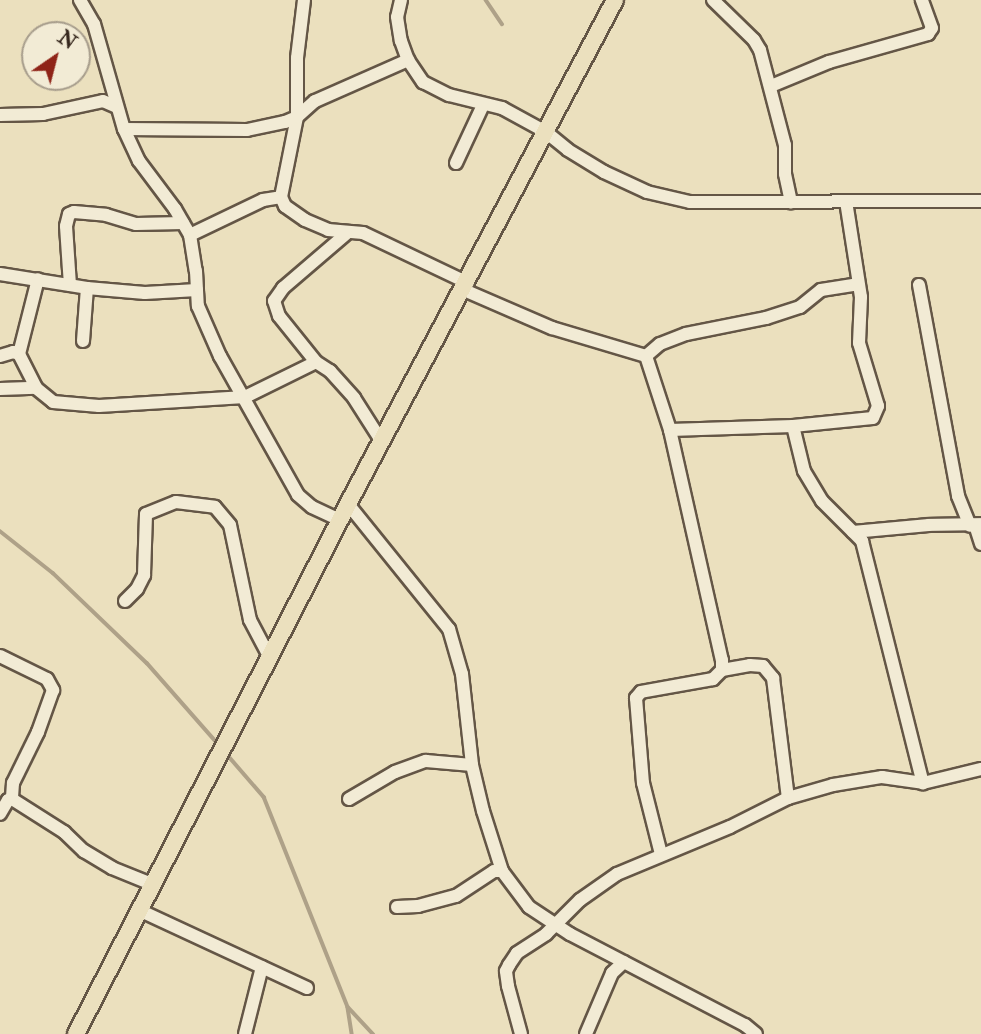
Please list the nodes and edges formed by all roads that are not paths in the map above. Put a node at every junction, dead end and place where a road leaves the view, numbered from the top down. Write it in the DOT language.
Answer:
graph roads {
  1 [pos="80,0"];
  2 [pos="304,0"];
  3 [pos="401,0"];
  4 [pos="615,0"];
  5 [pos="713,0"];
  6 [pos="922,0"];
  7 [pos="408,60"];
  8 [pos="771,86"];
  9 [pos="483,105"];
  10 [pos="117,107"];
  11 [pos="0,116"];
  12 [pos="297,117"];
  13 [pos="124,129"];
  14 [pos="546,132"];
  15 [pos="456,163"];
  16 [pos="281,197"];
  17 [pos="846,201"];
  18 [pos="981,201"];
  19 [pos="791,202"];
  20 [pos="183,223"];
  21 [pos="346,234"];
  22 [pos="190,235"];
  23 [pos="0,274"];
  24 [pos="38,279"];
  25 [pos="858,284"];
  26 [pos="70,285"];
  27 [pos="919,285"];
  28 [pos="466,287"];
  29 [pos="87,289"];
  30 [pos="197,290"];
  31 [pos="82,341"];
  32 [pos="19,354"];
  33 [pos="0,356"];
  34 [pos="646,356"];
  35 [pos="316,362"];
  36 [pos="0,388"];
  37 [pos="36,388"];
  38 [pos="245,397"];
  39 [pos="793,426"];
  40 [pos="670,430"];
  41 [pos="382,442"];
  42 [pos="348,504"];
  43 [pos="340,520"];
  44 [pos="975,525"];
  45 [pos="853,532"];
  46 [pos="981,544"];
  47 [pos="125,601"];
  48 [pos="0,656"];
  49 [pos="270,658"];
  50 [pos="722,670"];
  51 [pos="472,765"];
  52 [pos="981,769"];
  53 [pos="923,783"];
  54 [pos="788,797"];
  55 [pos="12,799"];
  56 [pos="349,800"];
  57 [pos="0,814"];
  58 [pos="661,853"];
  59 [pos="502,871"];
  60 [pos="154,886"];
  61 [pos="397,907"];
  62 [pos="141,911"];
  63 [pos="556,925"];
  64 [pos="624,962"];
  65 [pos="262,967"];
  66 [pos="307,988"];
  67 [pos="76,1034"];
  68 [pos="245,1034"];
  69 [pos="521,1034"];
  70 [pos="586,1034"];
  71 [pos="756,1034"];
  1 -- 10 [label="street"];
  2 -- 12 [label="street"];
  3 -- 7 [label="street"];
  4 -- 14 [label="main road"];
  5 -- 8 [label="street"];
  6 -- 8 [label="street"];
  7 -- 9 [label="street"];
  7 -- 12 [label="street"];
  8 -- 19 [label="street"];
  9 -- 14 [label="street"];
  9 -- 15 [label="street"];
  10 -- 11 [label="street"];
  10 -- 13 [label="street"];
  12 -- 13 [label="street"];
  12 -- 16 [label="street"];
  13 -- 20 [label="street"];
  14 -- 19 [label="street"];
  14 -- 28 [label="main road"];
  16 -- 21 [label="street"];
  16 -- 22 [label="street"];
  17 -- 18 [label="street"];
  17 -- 19 [label="street"];
  17 -- 25 [label="street"];
  20 -- 22 [label="street"];
  20 -- 26 [label="street"];
  21 -- 28 [label="street"];
  21 -- 35 [label="street"];
  22 -- 30 [label="street"];
  23 -- 24 [label="street"];
  24 -- 26 [label="street"];
  24 -- 32 [label="street"];
  25 -- 34 [label="street"];
  25 -- 39 [label="street"];
  26 -- 29 [label="street"];
  27 -- 44 [label="street"];
  28 -- 34 [label="street"];
  28 -- 41 [label="main road"];
  29 -- 30 [label="street"];
  29 -- 31 [label="street"];
  30 -- 38 [label="street"];
  32 -- 33 [label="street"];
  32 -- 37 [label="street"];
  34 -- 40 [label="street"];
  35 -- 38 [label="street"];
  35 -- 41 [label="street"];
  36 -- 37 [label="street"];
  37 -- 38 [label="street"];
  38 -- 43 [label="street"];
  39 -- 40 [label="street"];
  39 -- 45 [label="street"];
  40 -- 50 [label="street"];
  41 -- 42 [label="main road"];
  42 -- 43 [label="main road"];
  42 -- 51 [label="street"];
  43 -- 49 [label="main road"];
  44 -- 45 [label="street"];
  44 -- 46 [label="street"];
  45 -- 53 [label="street"];
  47 -- 49 [label="street"];
  48 -- 55 [label="street"];
  49 -- 60 [label="main road"];
  50 -- 54 [label="street"];
  50 -- 58 [label="street"];
  51 -- 56 [label="street"];
  51 -- 59 [label="street"];
  52 -- 53 [label="street"];
  53 -- 54 [label="street"];
  54 -- 58 [label="street"];
  55 -- 57 [label="street"];
  55 -- 60 [label="street"];
  58 -- 63 [label="street"];
  59 -- 61 [label="street"];
  59 -- 63 [label="street"];
  60 -- 62 [label="main road"];
  62 -- 65 [label="street"];
  62 -- 67 [label="main road"];
  63 -- 64 [label="street"];
  63 -- 69 [label="street"];
  64 -- 70 [label="street"];
  64 -- 71 [label="street"];
  65 -- 66 [label="street"];
  65 -- 68 [label="street"];
}
